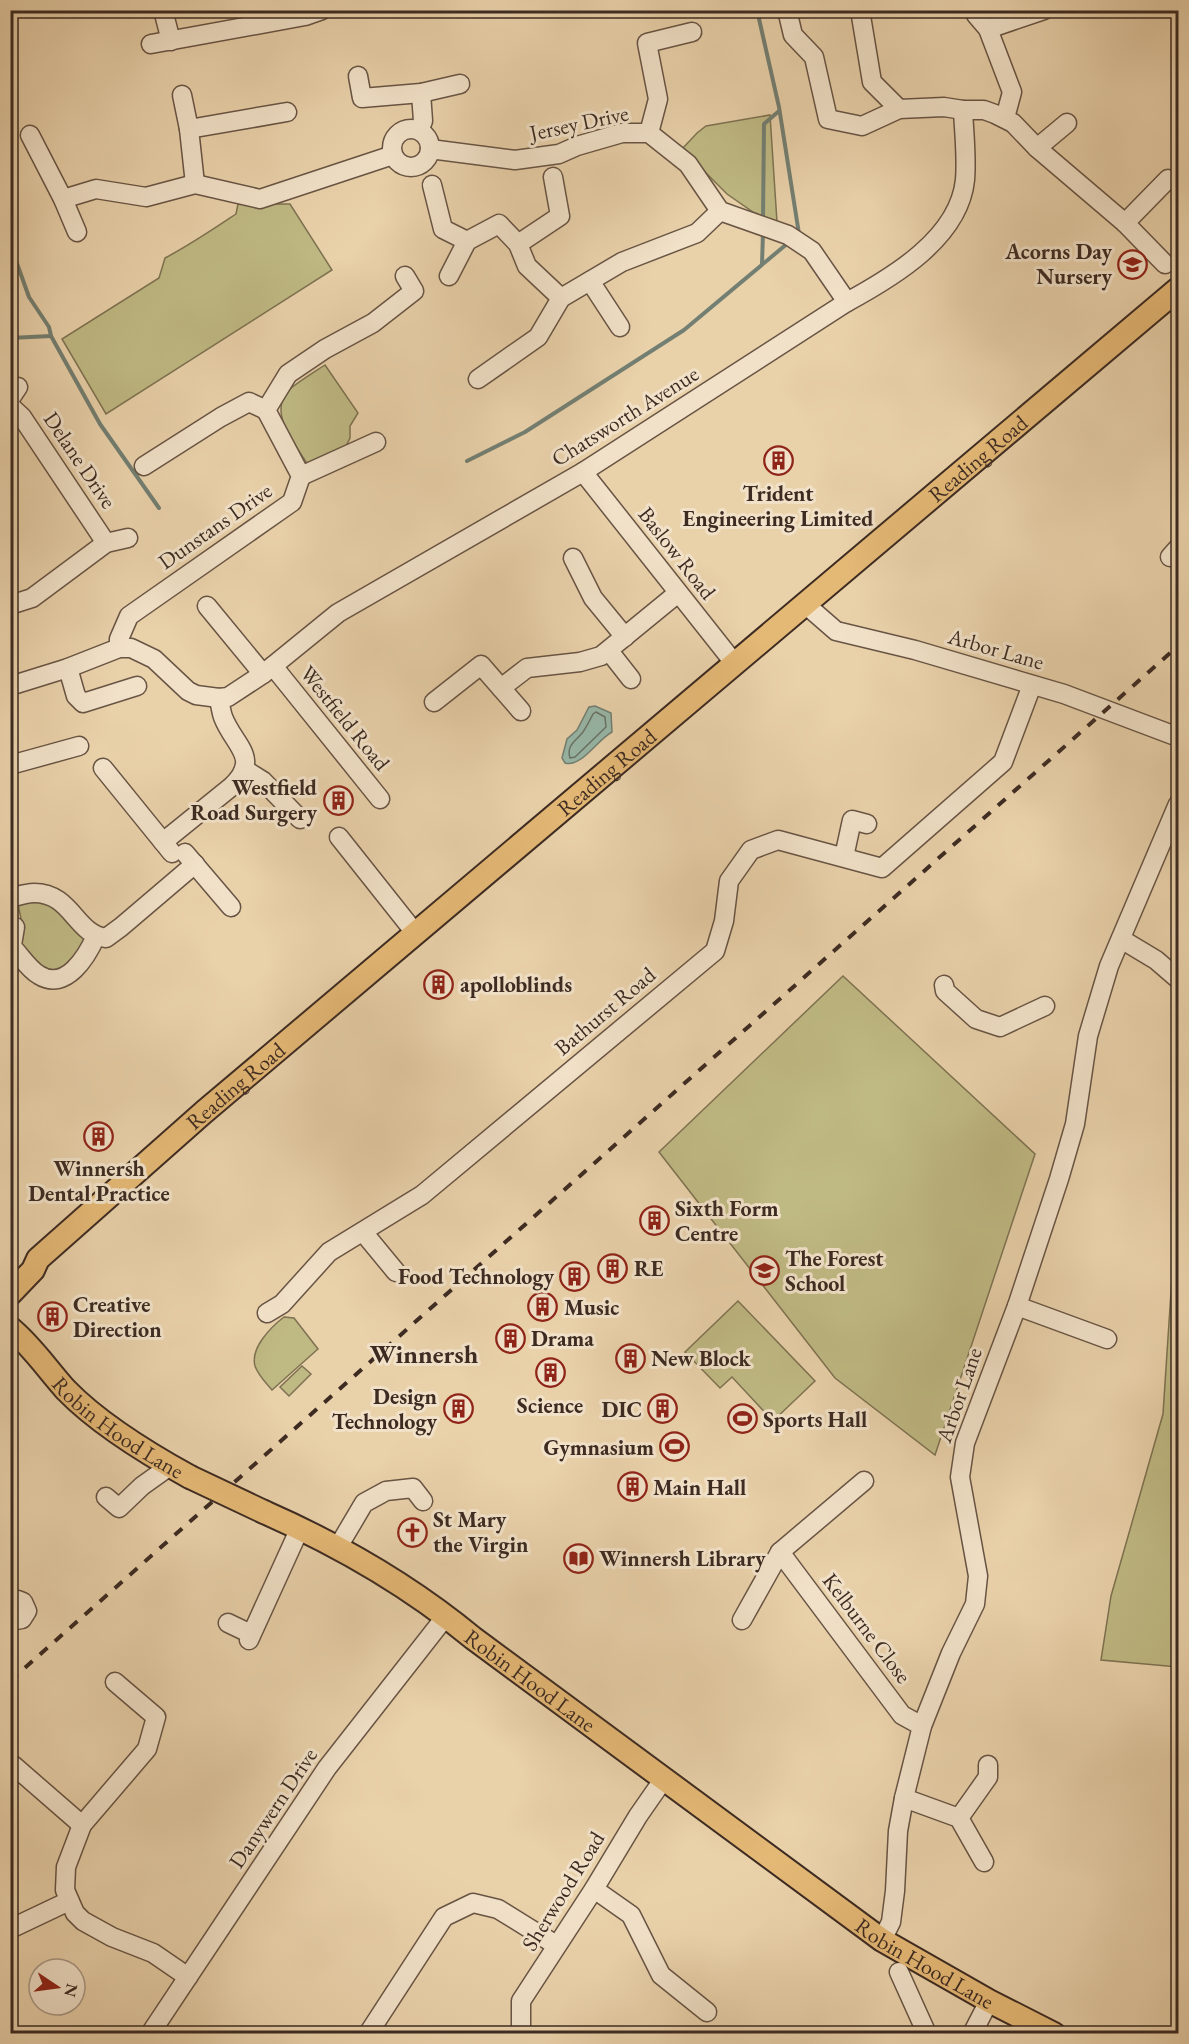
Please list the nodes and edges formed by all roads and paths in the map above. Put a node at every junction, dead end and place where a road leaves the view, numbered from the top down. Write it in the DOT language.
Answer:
graph roads {
  1 [pos="163,10"];
  2 [pos="787,10"];
  3 [pos="860,10"];
  4 [pos="976,10"];
  5 [pos="1044,10"];
  6 [pos="310,12"];
  7 [pos="988,29"];
  8 [pos="692,32"];
  9 [pos="171,41"];
  10 [pos="151,44"];
  11 [pos="358,76"];
  12 [pos="460,84"];
  13 [pos="421,93"];
  14 [pos="182,94"];
  15 [pos="899,108"];
  16 [pos="963,110"];
  17 [pos="287,112"];
  18 [pos="1005,118"];
  19 [pos="1067,123"];
  20 [pos="189,129"];
  21 [pos="419,130"];
  22 [pos="649,133"];
  23 [pos="30,135"];
  24 [pos="1037,148"];
  25 [pos="430,149"];
  26 [pos="393,155"];
  27 [pos="554,177"];
  28 [pos="1168,179"];
  29 [pos="195,184"];
  30 [pos="432,185"];
  31 [pos="63,199"];
  32 [pos="720,211"];
  33 [pos="1125,223"];
  34 [pos="77,231"];
  35 [pos="466,241"];
  36 [pos="518,244"];
  37 [pos="1165,264"];
  38 [pos="449,276"];
  39 [pos="590,281"];
  40 [pos="417,286"];
  41 [pos="1179,289"];
  42 [pos="561,298"];
  43 [pos="847,302"];
  44 [pos="620,327"];
  45 [pos="478,379"];
  46 [pos="10,406"];
  47 [pos="266,410"];
  48 [pos="376,442"];
  49 [pos="144,466"];
  50 [pos="582,472"];
  51 [pos="301,476"];
  52 [pos="128,538"];
  53 [pos="106,543"];
  54 [pos="573,558"];
  55 [pos="678,593"];
  56 [pos="805,604"];
  57 [pos="10,605"];
  58 [pos="207,606"];
  59 [pos="625,637"];
  60 [pos="119,648"];
  61 [pos="609,651"];
  62 [pos="735,664"];
  63 [pos="68,668"];
  64 [pos="268,670"];
  65 [pos="630,679"];
  66 [pos="1032,685"];
  67 [pos="10,686"];
  68 [pos="136,686"];
  69 [pos="501,688"];
  70 [pos="219,698"];
  71 [pos="435,702"];
  72 [pos="522,711"];
  73 [pos="1179,738"];
  74 [pos="79,746"];
  75 [pos="10,765"];
  76 [pos="103,768"];
  77 [pos="244,769"];
  78 [pos="380,800"];
  79 [pos="1179,804"];
  80 [pos="300,819"];
  81 [pos="853,820"];
  82 [pos="339,837"];
  83 [pos="178,853"];
  84 [pos="844,857"];
  85 [pos="10,898"];
  86 [pos="231,907"];
  87 [pos="416,934"];
  88 [pos="96,936"];
  89 [pos="12,939"];
  90 [pos="1121,939"];
  91 [pos="1179,979"];
  92 [pos="944,985"];
  93 [pos="1045,1006"];
  94 [pos="363,1232"];
  95 [pos="396,1272"];
  96 [pos="15,1282"];
  97 [pos="1017,1306"];
  98 [pos="267,1313"];
  99 [pos="17,1334"];
  100 [pos="1107,1339"];
  101 [pos="170,1466"];
  102 [pos="864,1481"];
  103 [pos="419,1488"];
  104 [pos="106,1497"];
  105 [pos="300,1528"];
  106 [pos="338,1547"];
  107 [pos="780,1552"];
  108 [pos="10,1602"];
  109 [pos="446,1616"];
  110 [pos="10,1618"];
  111 [pos="742,1620"];
  112 [pos="228,1623"];
  113 [pos="115,1682"];
  114 [pos="922,1726"];
  115 [pos="13,1765"];
  116 [pos="988,1765"];
  117 [pos="663,1780"];
  118 [pos="904,1798"];
  119 [pos="959,1818"];
  120 [pos="82,1825"];
  121 [pos="984,1862"];
  122 [pos="594,1889"];
  123 [pos="69,1902"];
  124 [pos="10,1929"];
  125 [pos="882,1940"];
  126 [pos="556,1945"];
  127 [pos="899,1972"];
  128 [pos="188,1977"];
  129 [pos="989,2001"];
  130 [pos="707,2012"];
  131 [pos="150,2034"];
  132 [pos="368,2034"];
  133 [pos="521,2034"];
  134 [pos="927,2034"];
  135 [pos="972,2034"];
  136 [pos="1054,2034"];
  1 -- 9 [label="street"];
  2 -- 15 [label="street"];
  3 -- 15 [label="street"];
  4 -- 7 [label="street"];
  5 -- 7 [label="street"];
  6 -- 9 [label="street"];
  7 -- 18 [label="street"];
  8 -- 22 [label="street"];
  9 -- 10 [label="street"];
  11 -- 13 [label="street"];
  12 -- 13 [label="street"];
  13 -- 21 [label="street"];
  14 -- 20 [label="street"];
  15 -- 16 [label="street"];
  16 -- 18 [label="street"];
  16 -- 43 [label="street, Chatsworth Avenue"];
  17 -- 20 [label="street"];
  18 -- 24 [label="street"];
  19 -- 24 [label="street"];
  20 -- 29 [label="street"];
  21 -- 25 [label="street"];
  21 -- 26 [label="street"];
  22 -- 25 [label="street, Jersey Drive"];
  22 -- 32 [label="street, Jersey Drive"];
  23 -- 31 [label="street"];
  24 -- 33 [label="street"];
  25 -- 26 [label="street"];
  26 -- 29 [label="street"];
  27 -- 36 [label="street"];
  28 -- 33 [label="street"];
  29 -- 31 [label="street"];
  30 -- 35 [label="street"];
  31 -- 34 [label="street"];
  32 -- 39 [label="street"];
  32 -- 43 [label="street"];
  33 -- 37 [label="street"];
  35 -- 36 [label="street"];
  35 -- 38 [label="street"];
  36 -- 42 [label="street"];
  39 -- 42 [label="street"];
  39 -- 44 [label="street"];
  40 -- 47 [label="street"];
  41 -- 56 [label="main road, Reading Road"];
  42 -- 45 [label="street"];
  43 -- 50 [label="street, Chatsworth Avenue"];
  46 -- 53 [label="street, Delane Drive"];
  47 -- 49 [label="street"];
  47 -- 51 [label="street, Dunstans Drive"];
  48 -- 51 [label="street"];
  50 -- 55 [label="street, Baslow Road"];
  50 -- 64 [label="street, Chatsworth Avenue"];
  51 -- 60 [label="street, Dunstans Drive"];
  52 -- 53 [label="street, Delane Drive"];
  53 -- 57 [label="street, Delane Drive"];
  54 -- 59 [label="street"];
  55 -- 59 [label="street"];
  55 -- 62 [label="street, Baslow Road"];
  56 -- 62 [label="main road, Reading Road"];
  56 -- 66 [label="street, Arbor Lane"];
  58 -- 64 [label="street, Westfield Road"];
  59 -- 61 [label="street"];
  60 -- 63 [label="street"];
  60 -- 70 [label="street"];
  61 -- 65 [label="street"];
  61 -- 69 [label="street"];
  62 -- 87 [label="main road, Reading Road"];
  63 -- 67 [label="street"];
  63 -- 68 [label="street"];
  64 -- 70 [label="street, Chatsworth Avenue"];
  64 -- 78 [label="street, Westfield Road"];
  66 -- 73 [label="street, Arbor Lane"];
  66 -- 84 [label="street, Bathurst Road"];
  69 -- 71 [label="street"];
  69 -- 72 [label="street"];
  70 -- 77 [label="street"];
  74 -- 75 [label="street"];
  76 -- 83 [label="street"];
  77 -- 80 [label="street"];
  77 -- 83 [label="street"];
  79 -- 90 [label="street, Arbor Lane"];
  81 -- 84 [label="street"];
  82 -- 87 [label="street"];
  83 -- 86 [label="street"];
  83 -- 88 [label="street"];
  84 -- 94 [label="street, Bathurst Road"];
  85 -- 88 [label="street"];
  87 -- 96 [label="main road, Reading Road"];
  88 -- 89 [label="street"];
  90 -- 91 [label="street"];
  90 -- 97 [label="street, Arbor Lane"];
  92 -- 93 [label="street"];
  94 -- 95 [label="street"];
  94 -- 98 [label="street, Bathurst Road"];
  96 -- 99 [label="main road"];
  97 -- 100 [label="street"];
  97 -- 114 [label="street, Arbor Lane"];
  99 -- 101 [label="main road, Robin Hood Lane"];
  101 -- 104 [label="street"];
  101 -- 105 [label="main road, Robin Hood Lane, bridge"];
  102 -- 107 [label="street"];
  103 -- 106 [label="street"];
  105 -- 106 [label="main road, Robin Hood Lane"];
  105 -- 112 [label="street"];
  106 -- 109 [label="main road, Robin Hood Lane"];
  107 -- 111 [label="street"];
  107 -- 114 [label="street, Kelburne Close"];
  108 -- 110 [label="street"];
  109 -- 117 [label="main road, Robin Hood Lane"];
  109 -- 128 [label="street, Danywern Drive"];
  113 -- 120 [label="street"];
  114 -- 118 [label="street, Arbor Lane"];
  115 -- 120 [label="street"];
  116 -- 119 [label="street"];
  117 -- 122 [label="street, Sherwood Road"];
  117 -- 125 [label="main road, Robin Hood Lane"];
  118 -- 119 [label="street"];
  118 -- 125 [label="street, Arbor Lane"];
  119 -- 121 [label="street"];
  120 -- 123 [label="street"];
  122 -- 126 [label="street, Sherwood Road"];
  122 -- 130 [label="street"];
  123 -- 124 [label="street"];
  123 -- 128 [label="street"];
  125 -- 129 [label="main road, Robin Hood Lane"];
  126 -- 132 [label="street"];
  126 -- 133 [label="street, Sherwood Road"];
  127 -- 134 [label="street"];
  128 -- 131 [label="street, Danywern Drive"];
  129 -- 135 [label="street"];
  129 -- 136 [label="main road, Robin Hood Lane"];
}
